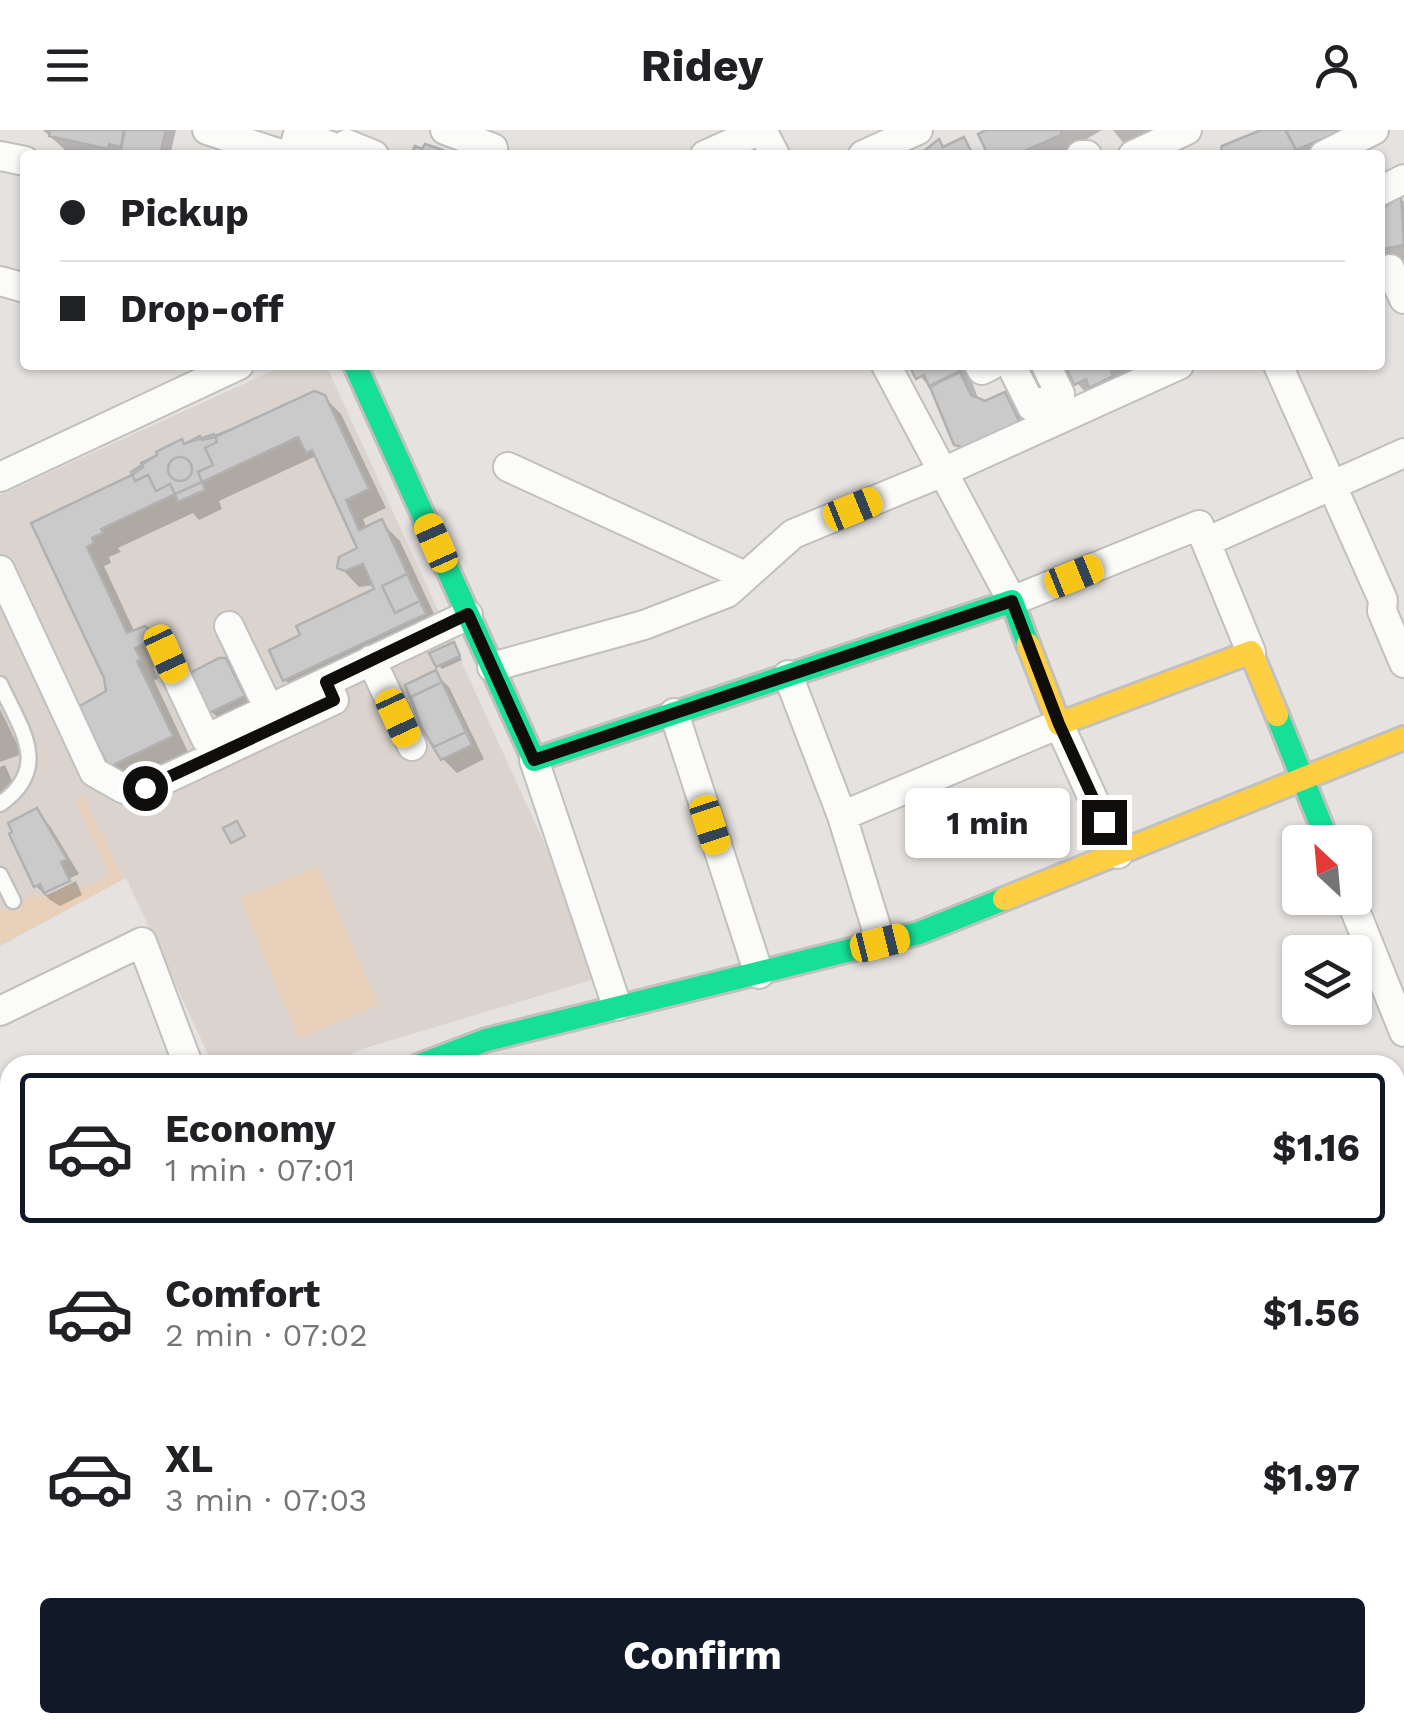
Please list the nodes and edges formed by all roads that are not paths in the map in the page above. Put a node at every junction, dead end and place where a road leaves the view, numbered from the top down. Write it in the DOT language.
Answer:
graph roads {
  1 [pos="444,130"];
  2 [pos="761,130"];
  3 [pos="918,130"];
  4 [pos="1374,130"];
  5 [pos="210,132"];
  6 [pos="1176,138"];
  7 [pos="494,148"];
  8 [pos="240,150"];
  9 [pos="271,150"];
  10 [pos="290,150"];
  11 [pos="341,150"];
  12 [pos="716,150"];
  13 [pos="874,150"];
  14 [pos="1146,150"];
  15 [pos="1334,150"];
  16 [pos="1391,268"];
  17 [pos="1404,299"];
  18 [pos="229,370"];
  19 [pos="357,370"];
  20 [pos="889,370"];
  21 [pos="1013,370"];
  22 [pos="1030,370"];
  23 [pos="1048,370"];
  24 [pos="1165,370"];
  25 [pos="1280,370"];
  26 [pos="1050,411"];
  27 [pos="1404,453"];
  28 [pos="508,467"];
  29 [pos="943,472"];
  30 [pos="0,476"];
  31 [pos="1330,484"];
  32 [pos="1206,542"];
  33 [pos="0,570"];
  34 [pos="745,576"];
  35 [pos="1393,595"];
  36 [pos="1012,601"];
  37 [pos="468,614"];
  38 [pos="229,626"];
  39 [pos="1251,652"];
  40 [pos="166,654"];
  41 [pos="371,660"];
  42 [pos="1404,662"];
  43 [pos="492,667"];
  44 [pos="788,676"];
  45 [pos="0,684"];
  46 [pos="674,714"];
  47 [pos="273,718"];
  48 [pos="1059,724"];
  49 [pos="1404,738"];
  50 [pos="412,746"];
  51 [pos="534,760"];
  52 [pos="1303,782"];
  53 [pos="0,804"];
  54 [pos="842,816"];
  55 [pos="1321,825"];
  56 [pos="1118,854"];
  57 [pos="0,875"];
  58 [pos="13,900"];
  59 [pos="1357,915"];
  60 [pos="880,943"];
  61 [pos="759,974"];
  62 [pos="617,1006"];
  63 [pos="0,1010"];
  64 [pos="1404,1032"];
  65 [pos="180,1055"];
  66 [pos="465,1055"];
  1 -- 7 [label="street"];
  2 -- 12 [label="street"];
  3 -- 13 [label="street"];
  4 -- 15 [label="street"];
  5 -- 8 [label="street"];
  5 -- 9 [label="street"];
  6 -- 14 [label="street"];
  10 -- 11 [label="street"];
  16 -- 17 [label="street"];
  18 -- 30 [label="street"];
  19 -- 37 [label="street"];
  20 -- 29 [label="street"];
  21 -- 26 [label="street"];
  22 -- 26 [label="street"];
  23 -- 26 [label="street"];
  24 -- 26 [label="street"];
  25 -- 31 [label="street"];
  26 -- 29 [label="street"];
  27 -- 31 [label="street"];
  28 -- 34 [label="street"];
  29 -- 34 [label="street"];
  29 -- 36 [label="street"];
  31 -- 32 [label="street"];
  31 -- 35 [label="street"];
  32 -- 36 [label="street"];
  32 -- 39 [label="street"];
  33 -- 47 [label="street"];
  34 -- 43 [label="street"];
  35 -- 42 [label="street"];
  36 -- 44 [label="street"];
  36 -- 48 [label="street"];
  37 -- 41 [label="street"];
  37 -- 43 [label="street"];
  38 -- 47 [label="street"];
  39 -- 48 [label="street"];
  39 -- 52 [label="street"];
  40 -- 47 [label="street"];
  41 -- 47 [label="street"];
  41 -- 50 [label="street"];
  43 -- 51 [label="street"];
  44 -- 46 [label="street"];
  44 -- 54 [label="street"];
  45 -- 53 [label="lane"];
  46 -- 51 [label="street"];
  46 -- 61 [label="street"];
  48 -- 54 [label="street"];
  48 -- 56 [label="street"];
  49 -- 52 [label="street"];
  51 -- 62 [label="street"];
  52 -- 55 [label="street"];
  52 -- 56 [label="street"];
  54 -- 60 [label="street"];
  56 -- 60 [label="street"];
  57 -- 58 [label="lane"];
  59 -- 64 [label="street"];
  60 -- 61 [label="street"];
  61 -- 62 [label="street"];
  62 -- 66 [label="street"];
  63 -- 65 [label="street"];
}
